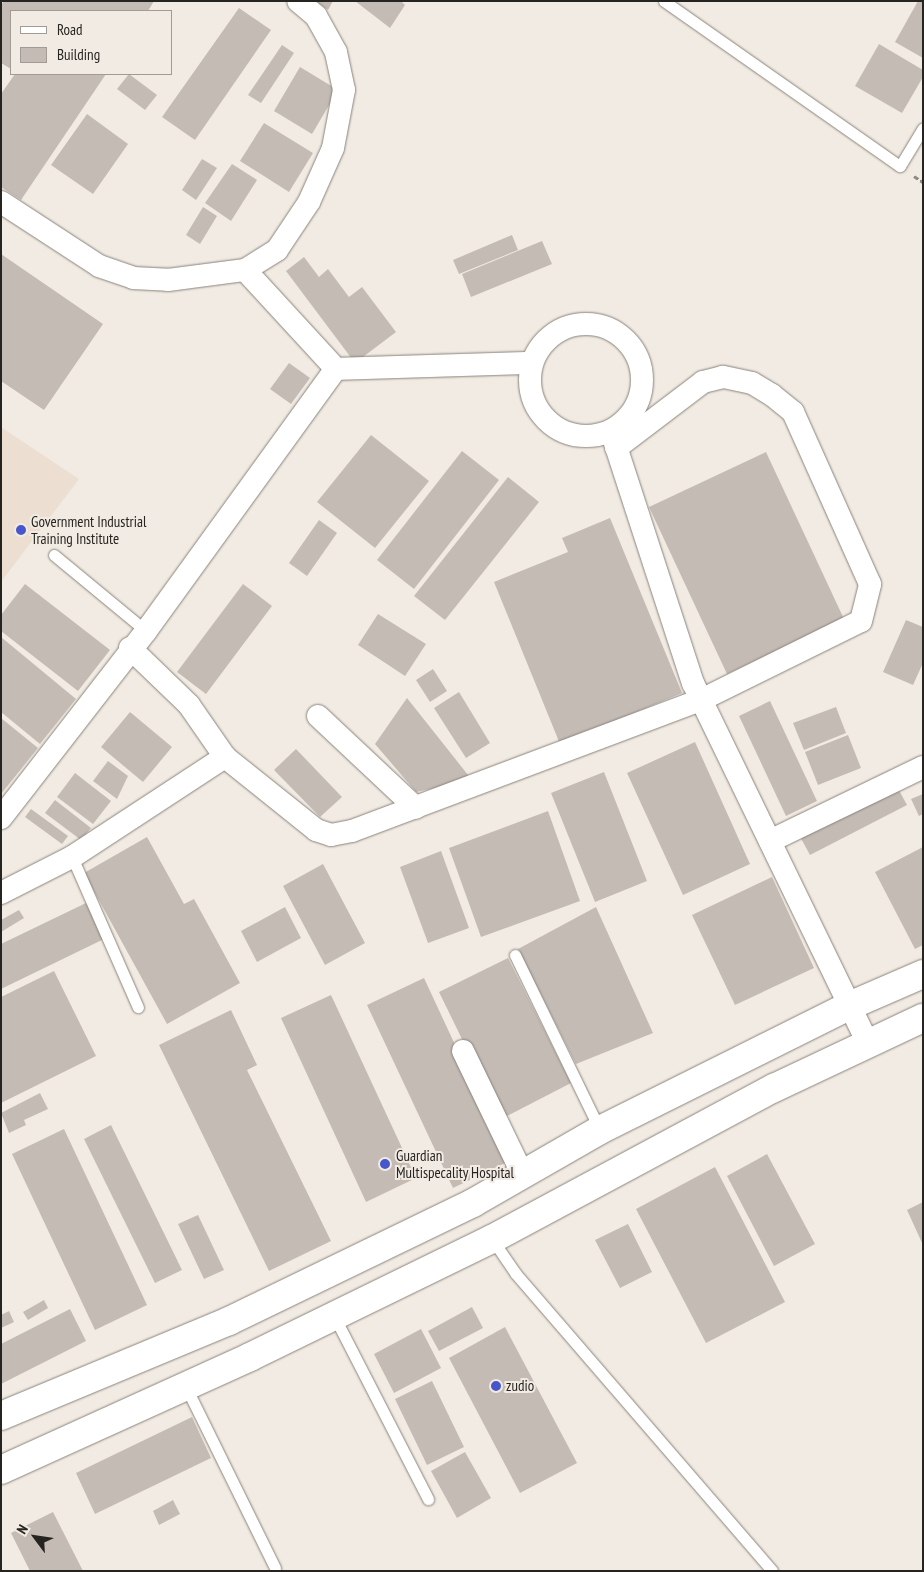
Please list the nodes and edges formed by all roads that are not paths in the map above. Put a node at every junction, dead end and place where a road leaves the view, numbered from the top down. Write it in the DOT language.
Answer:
graph roads {
  1 [pos="298,1"];
  2 [pos="664,1"];
  3 [pos="923,128"];
  4 [pos="1,202"];
  5 [pos="245,270"];
  6 [pos="532,363"];
  7 [pos="336,369"];
  8 [pos="614,439"];
  9 [pos="54,555"];
  10 [pos="146,630"];
  11 [pos="130,648"];
  12 [pos="701,700"];
  13 [pos="318,716"];
  14 [pos="225,757"];
  15 [pos="923,767"];
  16 [pos="416,808"];
  17 [pos="1,818"];
  18 [pos="770,841"];
  19 [pos="72,857"];
  20 [pos="1,894"];
  21 [pos="515,955"];
  22 [pos="923,974"];
  23 [pos="849,1006"];
  24 [pos="138,1008"];
  25 [pos="923,1018"];
  26 [pos="868,1044"];
  27 [pos="463,1050"];
  28 [pos="600,1130"];
  29 [pos="522,1172"];
  30 [pos="492,1239"];
  31 [pos="334,1316"];
  32 [pos="186,1387"];
  33 [pos="1,1416"];
  34 [pos="1,1470"];
  35 [pos="428,1499"];
  36 [pos="274,1568"];
  37 [pos="772,1571"];
  1 -- 5 [label="street"];
  2 -- 3 [label="lane"];
  4 -- 5 [label="street"];
  5 -- 7 [label="street"];
  6 -- 7 [label="street"];
  6 -- 8 [label="street"];
  6 -- 8 [label="street"];
  7 -- 10 [label="street"];
  8 -- 12 [label="street"];
  8 -- 12 [label="street"];
  9 -- 10 [label="lane"];
  10 -- 11 [label="street"];
  11 -- 14 [label="street"];
  11 -- 17 [label="street"];
  12 -- 16 [label="street"];
  12 -- 18 [label="street"];
  13 -- 16 [label="street"];
  14 -- 16 [label="street"];
  14 -- 19 [label="street"];
  15 -- 18 [label="street"];
  18 -- 23 [label="street"];
  19 -- 20 [label="street"];
  19 -- 24 [label="lane"];
  21 -- 28 [label="lane"];
  22 -- 23 [label="highway"];
  23 -- 26 [label="street"];
  23 -- 28 [label="highway"];
  25 -- 26 [label="highway"];
  26 -- 30 [label="highway"];
  27 -- 29 [label="street"];
  28 -- 29 [label="highway"];
  29 -- 33 [label="highway"];
  30 -- 31 [label="highway"];
  30 -- 37 [label="lane"];
  31 -- 32 [label="highway"];
  31 -- 35 [label="lane"];
  32 -- 34 [label="highway"];
  32 -- 36 [label="lane"];
}
